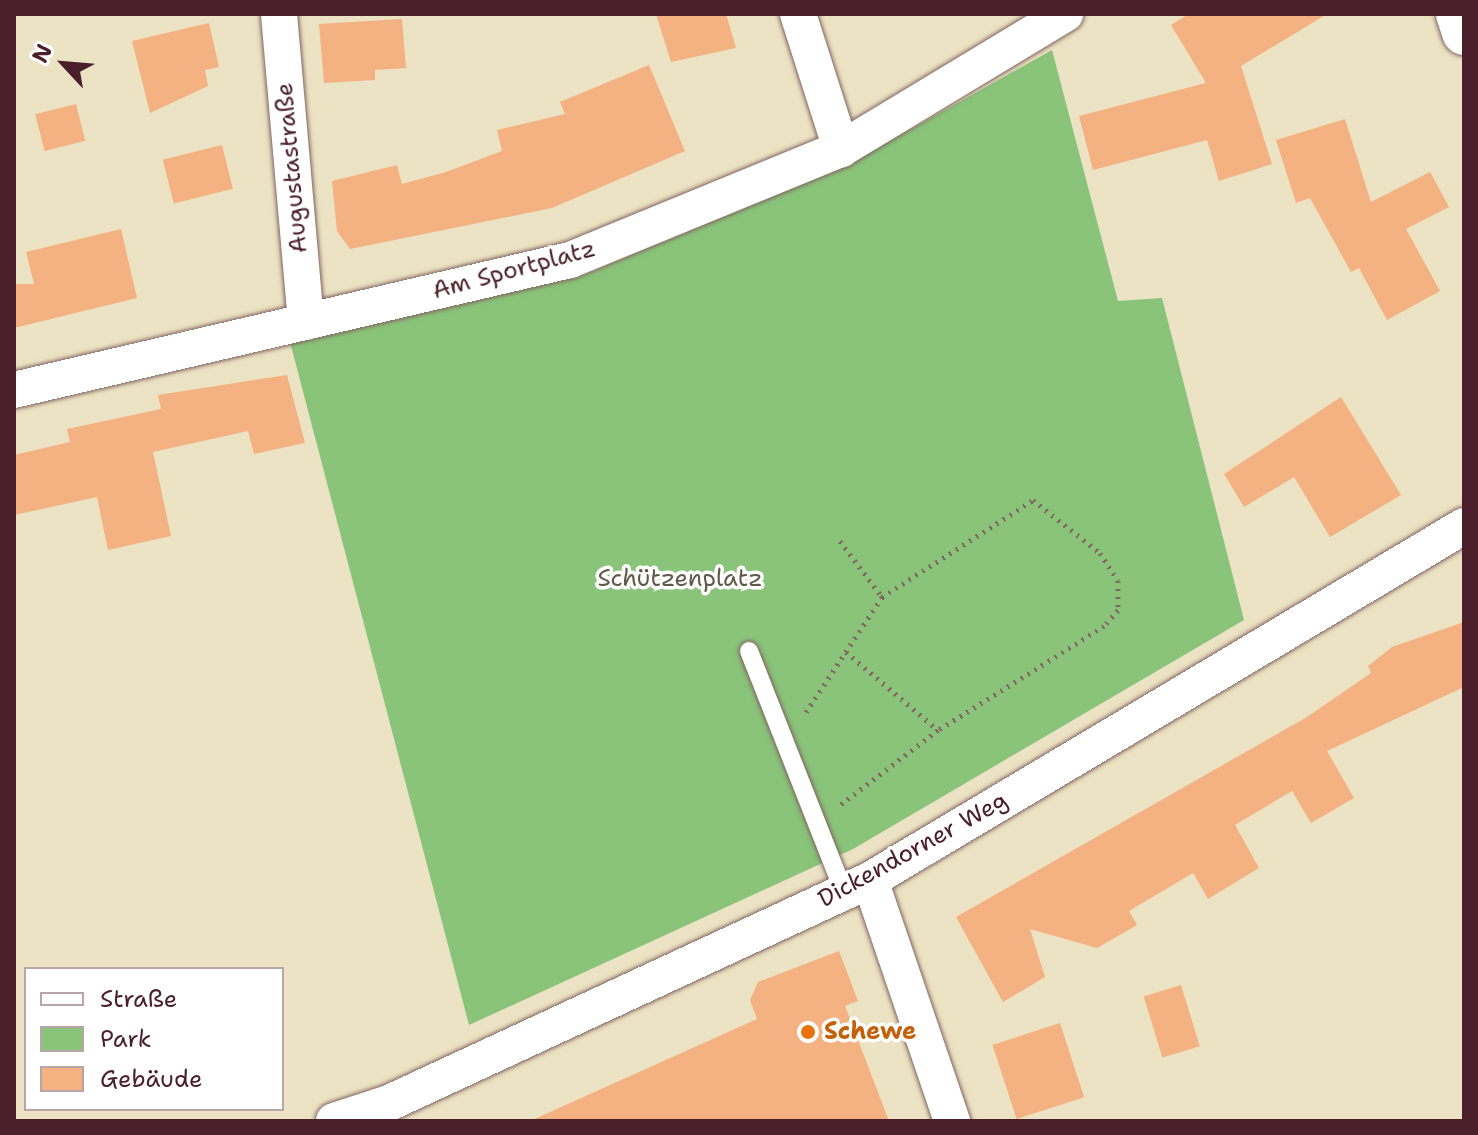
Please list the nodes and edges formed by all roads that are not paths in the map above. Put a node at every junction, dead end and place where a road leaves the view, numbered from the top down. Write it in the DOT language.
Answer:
graph roads {
  1 [pos="279,14"];
  2 [pos="798,14"];
  3 [pos="1065,14"];
  4 [pos="1458,14"];
  5 [pos="1464,33"];
  6 [pos="841,149"];
  7 [pos="306,322"];
  8 [pos="14,390"];
  9 [pos="1464,526"];
  10 [pos="749,651"];
  11 [pos="857,886"];
  12 [pos="392,1112"];
  13 [pos="334,1121"];
  14 [pos="952,1121"];
  1 -- 7 [label="street, Augustastraße"];
  2 -- 6 [label="street"];
  3 -- 6 [label="street, Am Sportplatz"];
  4 -- 5 [label="street"];
  6 -- 7 [label="street, Am Sportplatz"];
  7 -- 8 [label="street, Am Sportplatz"];
  9 -- 11 [label="street, Dickendorner Weg"];
  10 -- 11 [label="lane"];
  11 -- 12 [label="street, Dickendorner Weg"];
  11 -- 14 [label="street"];
  12 -- 13 [label="street, Dickendorner Weg"];
}
